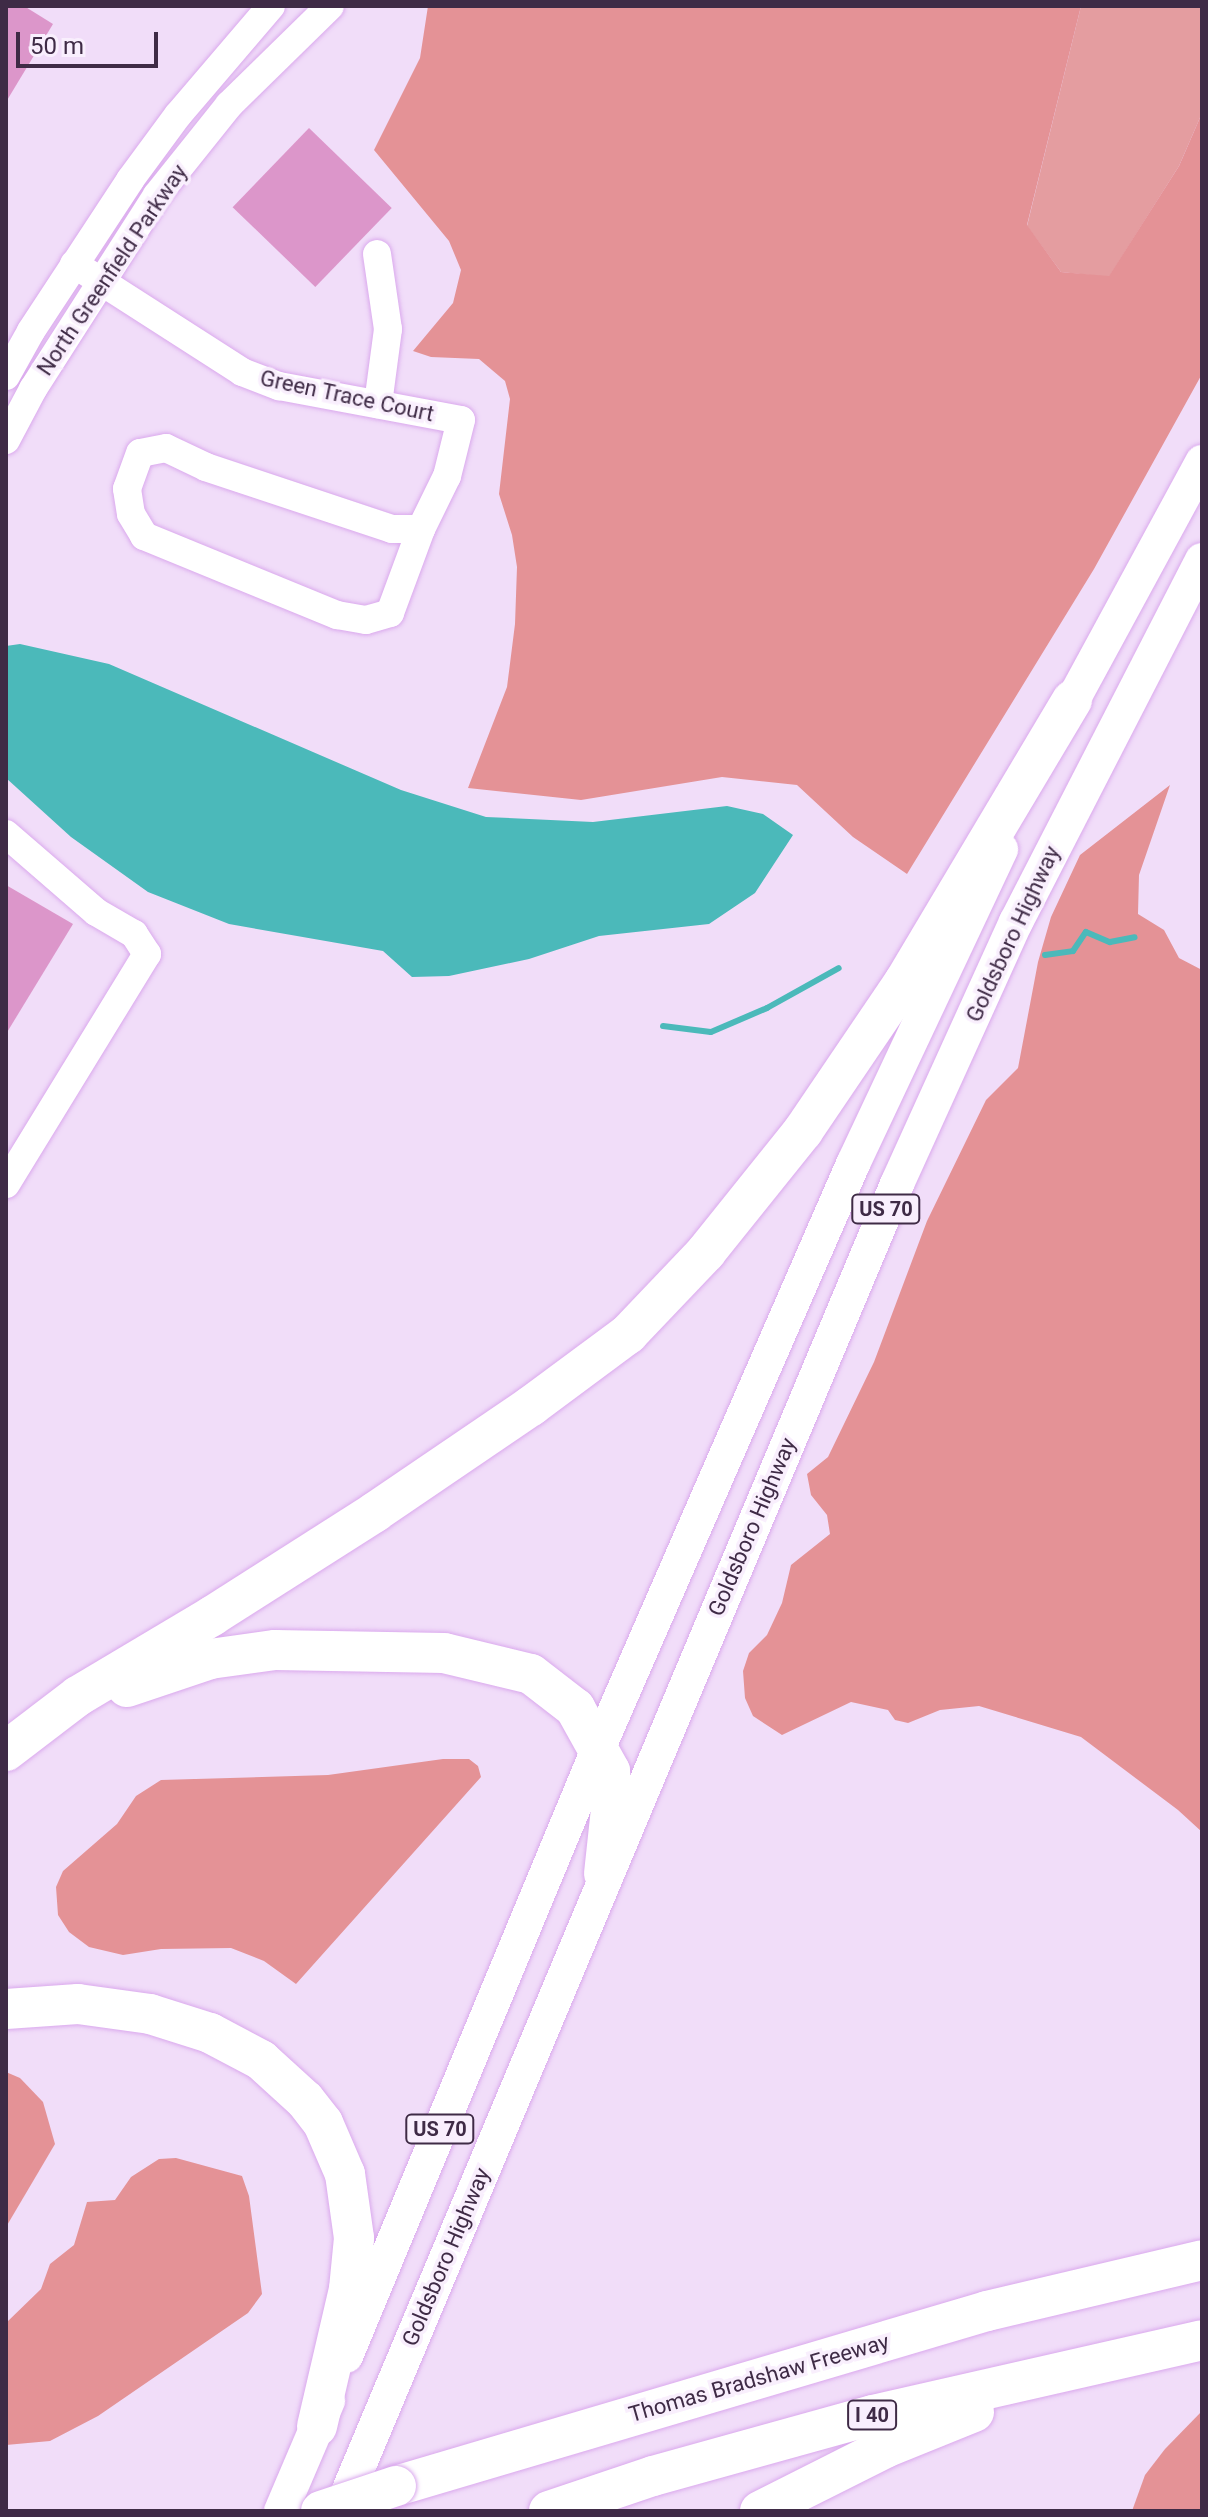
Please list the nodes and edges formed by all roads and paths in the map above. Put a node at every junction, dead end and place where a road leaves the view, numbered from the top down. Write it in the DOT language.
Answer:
graph roads {
  1 [pos="271,6"];
  2 [pos="330,6"];
  3 [pos="377,254"];
  4 [pos="74,264"];
  5 [pos="101,283"];
  6 [pos="6,376"];
  7 [pos="378,404"];
  8 [pos="6,440"];
  9 [pos="1202,462"];
  10 [pos="421,529"];
  11 [pos="1202,560"];
  12 [pos="1072,700"];
  13 [pos="6,834"];
  14 [pos="6,1184"];
  15 [pos="10,1747"];
  16 [pos="599,1747"];
  17 [pos="604,1874"];
  18 [pos="6,2009"];
  19 [pos="1202,2260"];
  20 [pos="1202,2340"];
  21 [pos="1107,2364"];
  22 [pos="317,2426"];
  23 [pos="281,2511"];
  24 [pos="321,2511"];
  25 [pos="340,2511"];
  26 [pos="549,2511"];
  27 [pos="760,2511"];
  1 -- 4 [label="street, North Greenfield Parkway"];
  2 -- 5 [label="street, North Greenfield Parkway"];
  3 -- 7 [label="street"];
  4 -- 5 [label="street, Green Trace Court"];
  4 -- 6 [label="street, North Greenfield Parkway"];
  5 -- 7 [label="street, Green Trace Court"];
  5 -- 8 [label="street, North Greenfield Parkway"];
  7 -- 10 [label="street, Green Trace Court"];
  9 -- 12 [label="main road, US 70"];
  10 -- 10 [label="street"];
  11 -- 17 [label="main road, Goldsboro Highway / US 70"];
  12 -- 15 [label="highway"];
  12 -- 16 [label="main road, US 70"];
  13 -- 14 [label="street"];
  15 -- 16 [label="highway"];
  16 -- 17 [label="highway"];
  16 -- 22 [label="main road, US 70"];
  17 -- 25 [label="main road, Goldsboro Highway / US 70"];
  18 -- 22 [label="highway"];
  19 -- 24 [label="highway, Thomas Bradshaw Freeway, bridge"];
  20 -- 21 [label="highway, I 40"];
  21 -- 26 [label="highway, I 40"];
  21 -- 27 [label="highway"];
  22 -- 23 [label="main road, US 70"];
}
